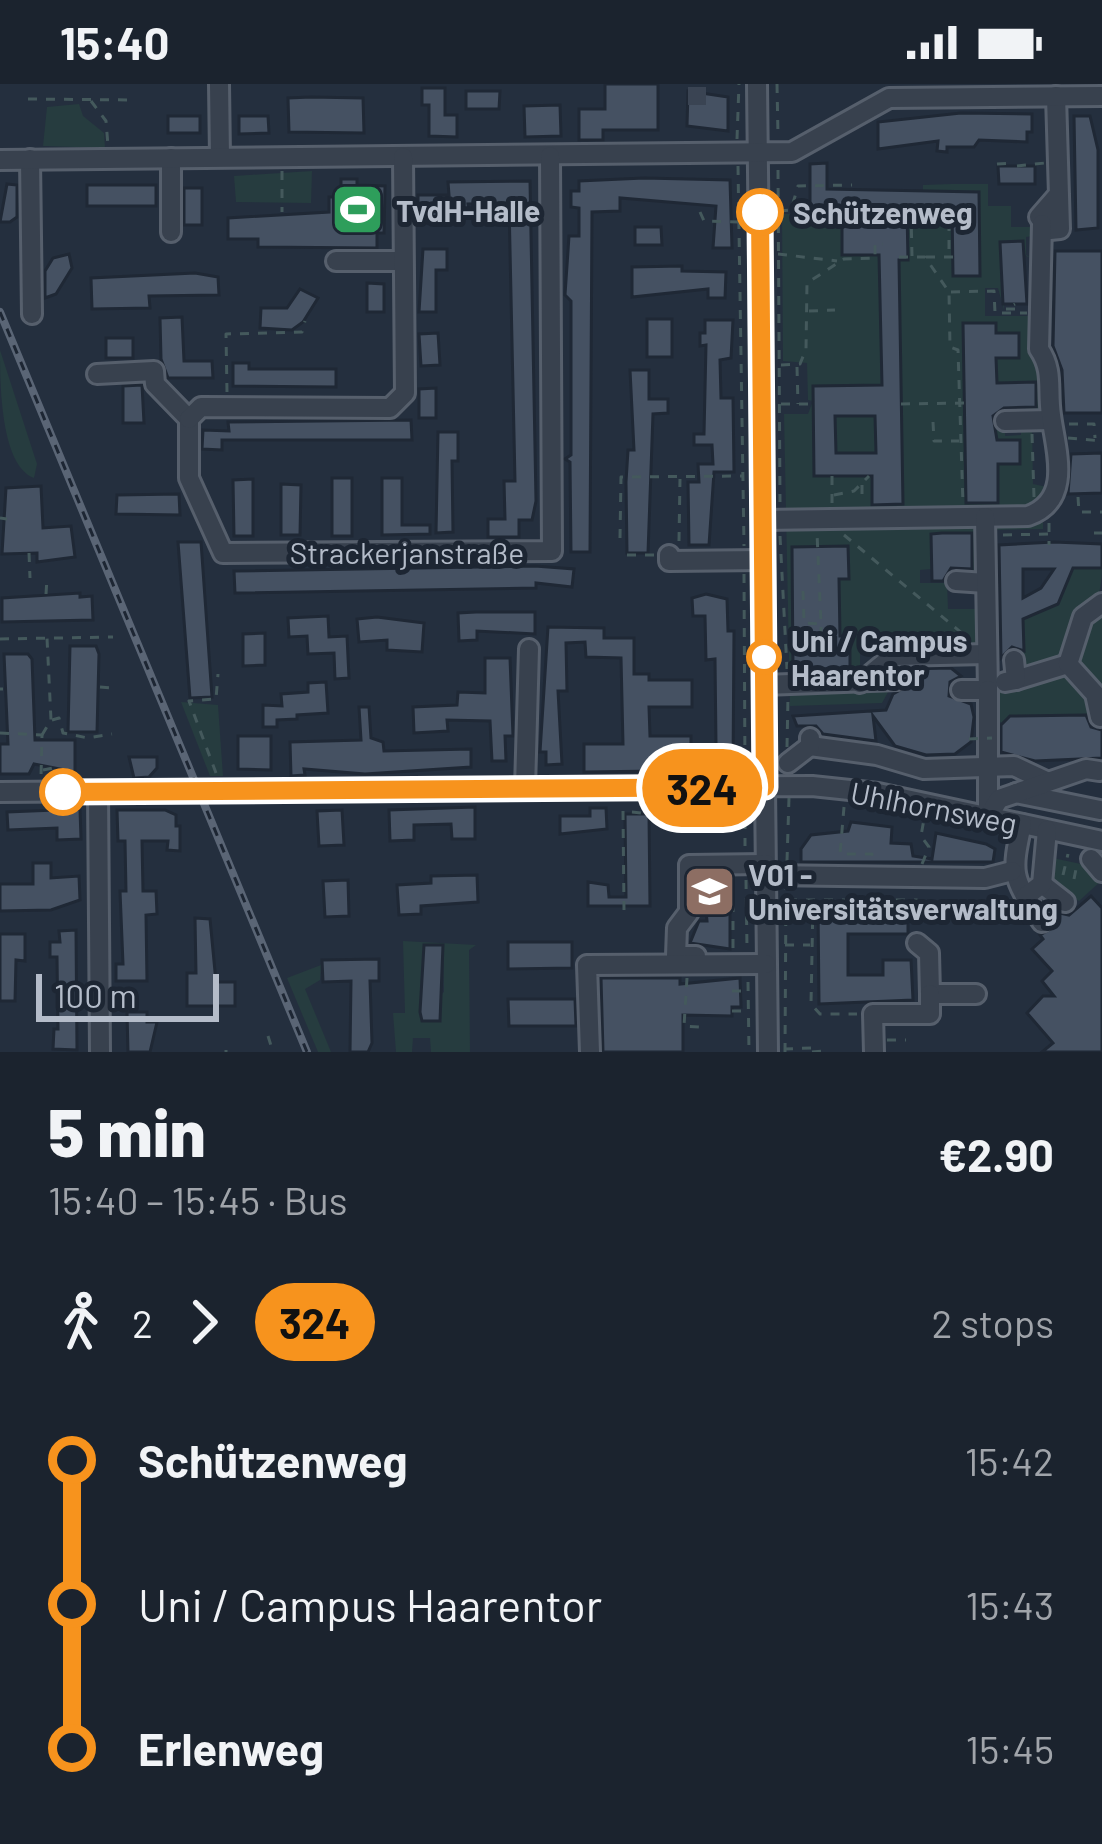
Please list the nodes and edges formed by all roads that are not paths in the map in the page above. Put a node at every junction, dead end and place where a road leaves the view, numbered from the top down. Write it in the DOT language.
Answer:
graph roads {
  1 [pos="219,84"];
  2 [pos="757,84"];
  3 [pos="1102,95"];
  4 [pos="1056,96"];
  5 [pos="759,154"];
  6 [pos="550,156"];
  7 [pos="403,157"];
  8 [pos="171,158"];
  9 [pos="220,158"];
  10 [pos="34,159"];
  11 [pos="0,160"];
  12 [pos="171,232"];
  13 [pos="41,247"];
  14 [pos="336,261"];
  15 [pos="403,261"];
  16 [pos="32,314"];
  17 [pos="97,374"];
  18 [pos="189,419"];
  19 [pos="1005,421"];
  20 [pos="1048,430"];
  21 [pos="771,520"];
  22 [pos="985,526"];
  23 [pos="674,558"];
  24 [pos="753,560"];
  25 [pos="956,581"];
  26 [pos="986,583"];
  27 [pos="1102,604"];
  28 [pos="529,649"];
  29 [pos="987,652"];
  30 [pos="1068,664"];
  31 [pos="897,680"];
  32 [pos="860,683"];
  33 [pos="764,685"];
  34 [pos="988,687"];
  35 [pos="961,690"];
  36 [pos="1100,717"];
  37 [pos="788,763"];
  38 [pos="1100,765"];
  39 [pos="988,769"];
  40 [pos="1046,781"];
  41 [pos="765,787"];
  42 [pos="525,788"];
  43 [pos="98,791"];
  44 [pos="0,792"];
  45 [pos="1016,794"];
  46 [pos="1095,813"];
  47 [pos="988,817"];
  48 [pos="1022,824"];
  49 [pos="1047,830"];
  50 [pos="1102,841"];
  51 [pos="759,868"];
  52 [pos="1012,871"];
  53 [pos="1042,884"];
  54 [pos="1025,897"];
  55 [pos="1065,902"];
  56 [pos="1042,922"];
  57 [pos="917,944"];
  58 [pos="752,959"];
  59 [pos="930,994"];
  60 [pos="976,994"];
  61 [pos="771,1051"];
  62 [pos="100,1052"];
  63 [pos="590,1052"];
  64 [pos="874,1052"];
  1 -- 9 [label="street"];
  2 -- 5 [label="street"];
  3 -- 4 [label="street"];
  4 -- 5 [label="street"];
  4 -- 20 [label="street"];
  5 -- 6 [label="street"];
  5 -- 21 [label="street"];
  6 -- 7 [label="street"];
  6 -- 18 [label="street, Strackerjanstraße"];
  7 -- 9 [label="street"];
  7 -- 15 [label="street"];
  8 -- 9 [label="street"];
  8 -- 10 [label="street"];
  8 -- 12 [label="street"];
  10 -- 11 [label="street"];
  10 -- 13 [label="street"];
  10 -- 16 [label="street"];
  14 -- 15 [label="street"];
  15 -- 18 [label="street"];
  17 -- 18 [label="street"];
  19 -- 20 [label="street"];
  20 -- 22 [label="street"];
  21 -- 22 [label="street"];
  21 -- 24 [label="street"];
  22 -- 26 [label="street"];
  23 -- 24 [label="street"];
  24 -- 33 [label="street"];
  25 -- 26 [label="street"];
  26 -- 29 [label="street"];
  27 -- 30 [label="street"];
  28 -- 42 [label="street"];
  29 -- 32 [label="street"];
  29 -- 34 [label="street"];
  30 -- 34 [label="street"];
  30 -- 36 [label="street"];
  31 -- 32 [label="street"];
  32 -- 33 [label="street"];
  33 -- 41 [label="street"];
  34 -- 35 [label="street"];
  34 -- 39 [label="street"];
  37 -- 39 [label="street"];
  38 -- 40 [label="street"];
  38 -- 46 [label="street"];
  39 -- 40 [label="street"];
  39 -- 47 [label="street"];
  40 -- 45 [label="street"];
  41 -- 42 [label="street, Uhlhornsweg"];
  41 -- 47 [label="street, Uhlhornsweg"];
  41 -- 51 [label="street"];
  42 -- 43 [label="street, Uhlhornsweg"];
  43 -- 44 [label="street, Uhlhornsweg"];
  43 -- 62 [label="street"];
  45 -- 46 [label="street"];
  45 -- 47 [label="street"];
  47 -- 48 [label="street, Uhlhornsweg"];
  48 -- 49 [label="street, Uhlhornsweg"];
  48 -- 52 [label="street"];
  49 -- 50 [label="street, Uhlhornsweg"];
  49 -- 53 [label="street"];
  51 -- 52 [label="street"];
  51 -- 58 [label="street"];
  51 -- 58 [label="street"];
  52 -- 54 [label="street"];
  53 -- 54 [label="street"];
  53 -- 55 [label="street"];
  54 -- 56 [label="street"];
  57 -- 59 [label="street"];
  58 -- 61 [label="street"];
  58 -- 63 [label="street"];
  59 -- 60 [label="street"];
  59 -- 64 [label="street"];
}
